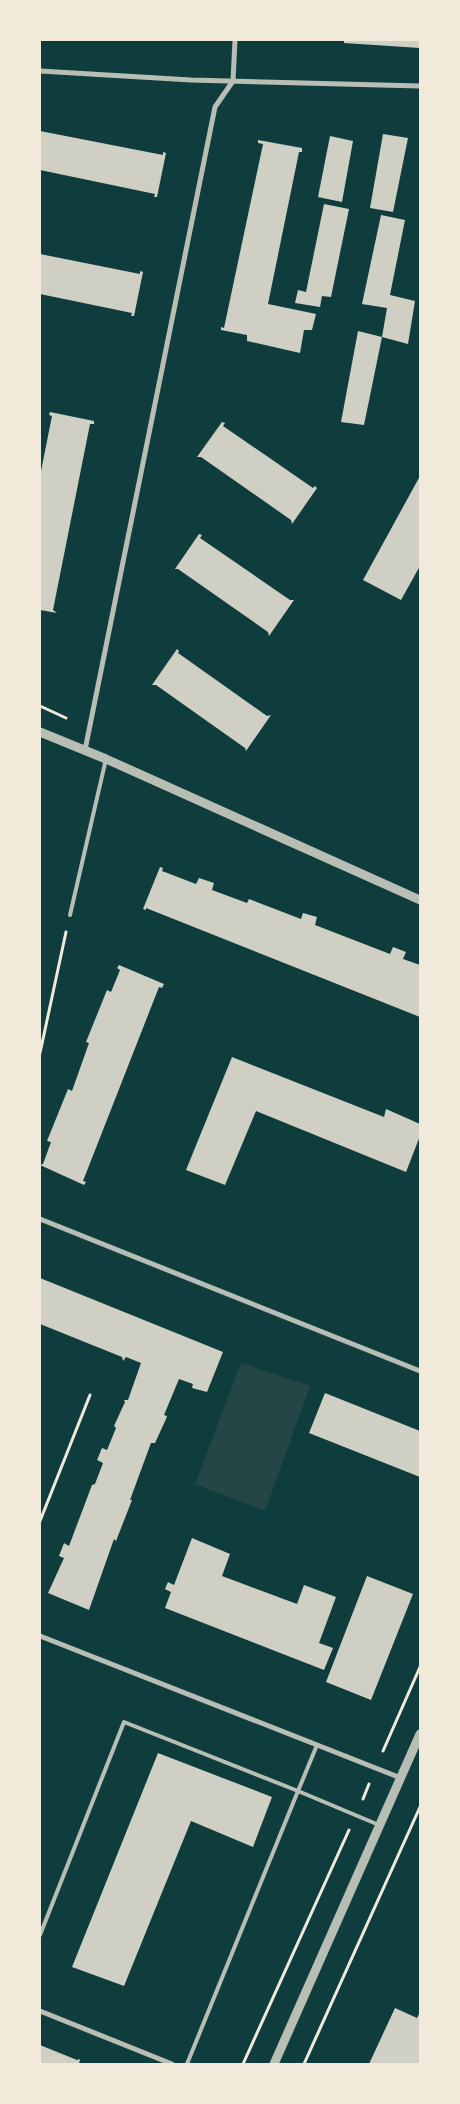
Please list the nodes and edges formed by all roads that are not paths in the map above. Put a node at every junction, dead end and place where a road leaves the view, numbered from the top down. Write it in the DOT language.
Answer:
graph roads {
  1 [pos="235,40"];
  2 [pos="40,70"];
  3 [pos="233,81"];
  4 [pos="420,86"];
  5 [pos="40,732"];
  6 [pos="85,750"];
  7 [pos="106,759"];
  8 [pos="420,900"];
  9 [pos="70,915"];
  10 [pos="40,1219"];
  11 [pos="420,1371"];
  12 [pos="40,1636"];
  13 [pos="420,1734"];
  14 [pos="317,1745"];
  15 [pos="401,1778"];
  16 [pos="298,1791"];
  17 [pos="381,1826"];
  18 [pos="40,1936"];
  19 [pos="40,2011"];
  20 [pos="172,2064"];
  21 [pos="187,2064"];
  22 [pos="274,2064"];
  1 -- 3 [label="street"];
  2 -- 3 [label="street"];
  3 -- 4 [label="street"];
  3 -- 6 [label="street"];
  5 -- 6 [label="street"];
  6 -- 7 [label="street"];
  7 -- 8 [label="street"];
  7 -- 9 [label="lane"];
  10 -- 11 [label="street"];
  12 -- 14 [label="street"];
  13 -- 15 [label="street"];
  14 -- 15 [label="street"];
  14 -- 16 [label="lane"];
  15 -- 17 [label="street"];
  16 -- 17 [label="lane"];
  16 -- 18 [label="lane"];
  16 -- 21 [label="lane"];
  17 -- 22 [label="street"];
  19 -- 20 [label="street"];
}
